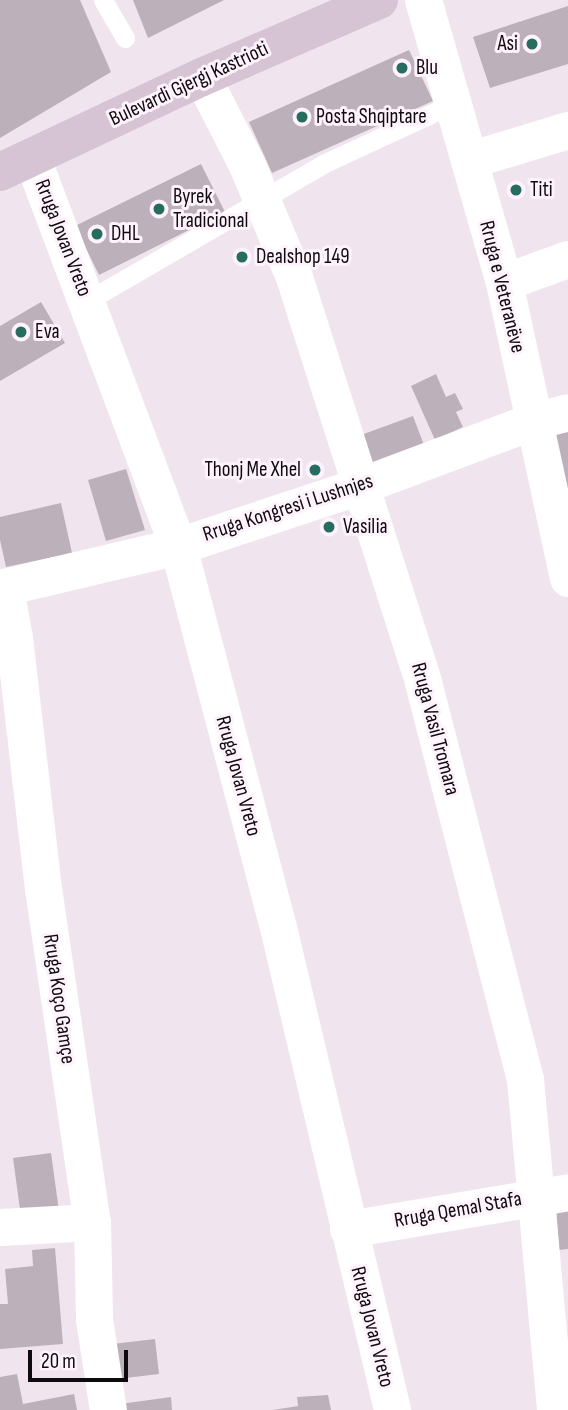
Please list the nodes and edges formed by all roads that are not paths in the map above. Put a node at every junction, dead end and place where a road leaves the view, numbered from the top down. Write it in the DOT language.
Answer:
graph roads {
  1 [pos="103,0"];
  2 [pos="423,0"];
  3 [pos="362,3"];
  4 [pos="125,38"];
  5 [pos="202,77"];
  6 [pos="452,104"];
  7 [pos="568,130"];
  8 [pos="469,160"];
  9 [pos="16,165"];
  10 [pos="262,200"];
  11 [pos="568,259"];
  12 [pos="504,282"];
  13 [pos="87,301"];
  14 [pos="568,412"];
  15 [pos="533,421"];
  16 [pos="362,485"];
  17 [pos="178,546"];
  18 [pos="568,578"];
  19 [pos="3,588"];
  20 [pos="552,1195"];
  21 [pos="92,1222"];
  22 [pos="0,1227"];
  23 [pos="348,1229"];
  24 [pos="108,1410"];
  25 [pos="393,1410"];
  26 [pos="555,1410"];
  1 -- 4 [label="lane"];
  2 -- 6 [label="street, Rruga e Veteranëve"];
  3 -- 5 [label="main road, Bulevardi Gjergj Kastrioti"];
  5 -- 9 [label="main road, Bulevardi Gjergj Kastrioti"];
  5 -- 10 [label="street, Rruga Vasil Tromara"];
  6 -- 8 [label="street, Rruga e Veteranëve"];
  6 -- 10 [label="lane"];
  7 -- 8 [label="street"];
  8 -- 12 [label="street, Rruga e Veteranëve"];
  9 -- 13 [label="street, Rruga Jovan Vreto"];
  10 -- 13 [label="lane"];
  10 -- 16 [label="street, Rruga Vasil Tromara"];
  11 -- 12 [label="street"];
  12 -- 15 [label="street, Rruga e Veteranëve"];
  13 -- 17 [label="street, Rruga Jovan Vreto"];
  14 -- 15 [label="street, Rruga Kongresi i Lushnjes"];
  15 -- 16 [label="street, Rruga Kongresi i Lushnjes"];
  15 -- 18 [label="street, Rruga e Veteranëve"];
  16 -- 17 [label="street, Rruga Kongresi i Lushnjes"];
  16 -- 20 [label="street, Rruga Vasil Tromara"];
  17 -- 19 [label="street, Rruga Kongresi i Lushnjes"];
  17 -- 23 [label="street, Rruga Jovan Vreto"];
  19 -- 21 [label="street, Rruga Koço Gamçe"];
  20 -- 23 [label="street, Rruga Qemal Stafa"];
  20 -- 26 [label="street, Rruga Vasil Tromara"];
  21 -- 22 [label="street"];
  21 -- 24 [label="street, Rruga Koço Gamçe"];
  23 -- 25 [label="street, Rruga Jovan Vreto"];
}
